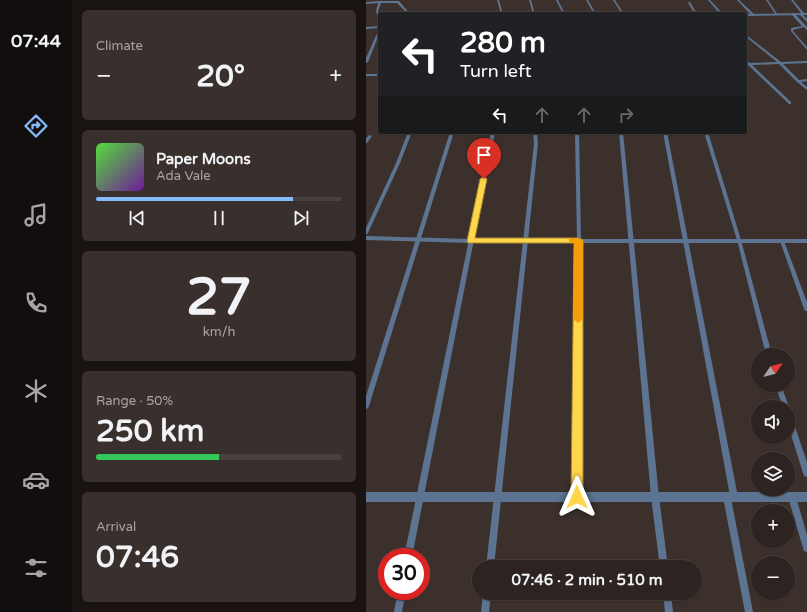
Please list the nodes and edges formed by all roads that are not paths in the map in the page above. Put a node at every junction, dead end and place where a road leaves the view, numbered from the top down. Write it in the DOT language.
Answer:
graph roads {
  1 [pos="498,0"];
  2 [pos="530,0"];
  3 [pos="558,0"];
  4 [pos="586,0"];
  5 [pos="614,0"];
  6 [pos="709,0"];
  7 [pos="738,0"];
  8 [pos="767,0"];
  9 [pos="792,0"];
  10 [pos="386,1"];
  11 [pos="366,2"];
  12 [pos="380,2"];
  13 [pos="688,3"];
  14 [pos="407,12"];
  15 [pos="501,12"];
  16 [pos="533,12"];
  17 [pos="563,12"];
  18 [pos="594,12"];
  19 [pos="623,12"];
  20 [pos="695,12"];
  21 [pos="720,12"];
  22 [pos="378,14"];
  23 [pos="777,14"];
  24 [pos="793,14"];
  25 [pos="804,14"];
  26 [pos="747,15"];
  27 [pos="753,15"];
  28 [pos="807,21"];
  29 [pos="804,26"];
  30 [pos="366,28"];
  31 [pos="378,28"];
  32 [pos="807,29"];
  33 [pos="378,33"];
  34 [pos="747,37"];
  35 [pos="807,49"];
  36 [pos="366,62"];
  37 [pos="747,62"];
  38 [pos="807,62"];
  39 [pos="780,63"];
  40 [pos="750,64"];
  41 [pos="378,75"];
  42 [pos="366,76"];
  43 [pos="807,80"];
  44 [pos="798,81"];
  45 [pos="807,89"];
  46 [pos="790,103"];
  47 [pos="409,134"];
  48 [pos="451,134"];
  49 [pos="493,134"];
  50 [pos="536,134"];
  51 [pos="577,134"];
  52 [pos="621,134"];
  53 [pos="665,134"];
  54 [pos="707,134"];
  55 [pos="370,136"];
  56 [pos="366,142"];
  57 [pos="366,233"];
  58 [pos="366,238"];
  59 [pos="418,239"];
  60 [pos="578,240"];
  61 [pos="631,240"];
  62 [pos="686,240"];
  63 [pos="739,240"];
  64 [pos="471,241"];
  65 [pos="525,241"];
  66 [pos="782,241"];
  67 [pos="807,241"];
  68 [pos="807,309"];
  69 [pos="767,348"];
  70 [pos="366,406"];
  71 [pos="795,436"];
  72 [pos="807,473"];
  73 [pos="366,497"];
  74 [pos="419,497"];
  75 [pos="499,497"];
  76 [pos="577,497"];
  77 [pos="655,497"];
  78 [pos="730,497"];
  79 [pos="792,498"];
  80 [pos="807,498"];
  81 [pos="410,548"];
  82 [pos="807,548"];
  83 [pos="491,560"];
  84 [pos="663,560"];
  85 [pos="400,600"];
  86 [pos="486,600"];
  87 [pos="668,600"];
  88 [pos="398,612"];
  89 [pos="485,612"];
  90 [pos="670,612"];
  91 [pos="749,612"];
  1 -- 15 [label="street"];
  2 -- 16 [label="street"];
  3 -- 17 [label="street"];
  4 -- 18 [label="street"];
  5 -- 19 [label="street"];
  6 -- 21 [label="street"];
  7 -- 27 [label="street"];
  8 -- 23 [label="street"];
  9 -- 25 [label="street"];
  10 -- 12 [label="street"];
  10 -- 14 [label="street"];
  11 -- 12 [label="street"];
  12 -- 22 [label="street"];
  13 -- 20 [label="street"];
  23 -- 24 [label="street"];
  23 -- 27 [label="street"];
  24 -- 25 [label="street"];
  24 -- 29 [label="street"];
  25 -- 28 [label="street"];
  26 -- 27 [label="street"];
  29 -- 32 [label="street"];
  29 -- 35 [label="street"];
  30 -- 31 [label="street"];
  33 -- 36 [label="street"];
  34 -- 39 [label="street"];
  37 -- 40 [label="street"];
  38 -- 39 [label="street"];
  39 -- 40 [label="street"];
  39 -- 44 [label="street"];
  40 -- 46 [label="street"];
  41 -- 42 [label="street"];
  43 -- 44 [label="street"];
  44 -- 45 [label="street"];
  47 -- 57 [label="street"];
  48 -- 59 [label="street"];
  49 -- 64 [label="street"];
  50 -- 65 [label="street"];
  51 -- 60 [label="street"];
  52 -- 61 [label="street"];
  53 -- 62 [label="street"];
  54 -- 63 [label="street"];
  55 -- 56 [label="street"];
  58 -- 59 [label="street"];
  59 -- 64 [label="street"];
  59 -- 70 [label="street"];
  60 -- 61 [label="street"];
  60 -- 65 [label="street"];
  60 -- 76 [label="street"];
  61 -- 62 [label="street"];
  61 -- 77 [label="street"];
  62 -- 63 [label="street"];
  62 -- 78 [label="street"];
  63 -- 66 [label="street"];
  63 -- 69 [label="street"];
  64 -- 65 [label="street"];
  64 -- 74 [label="street"];
  65 -- 75 [label="street"];
  66 -- 67 [label="street"];
  66 -- 68 [label="street"];
  71 -- 72 [label="street"];
  73 -- 74 [label="street"];
  74 -- 75 [label="street"];
  74 -- 81 [label="street"];
  75 -- 76 [label="street"];
  75 -- 83 [label="street"];
  76 -- 77 [label="street"];
  77 -- 78 [label="street"];
  77 -- 84 [label="street"];
  78 -- 79 [label="street"];
  78 -- 91 [label="street"];
  79 -- 80 [label="street"];
  79 -- 82 [label="street"];
  85 -- 88 [label="street"];
  86 -- 89 [label="street"];
  87 -- 90 [label="street"];
}
